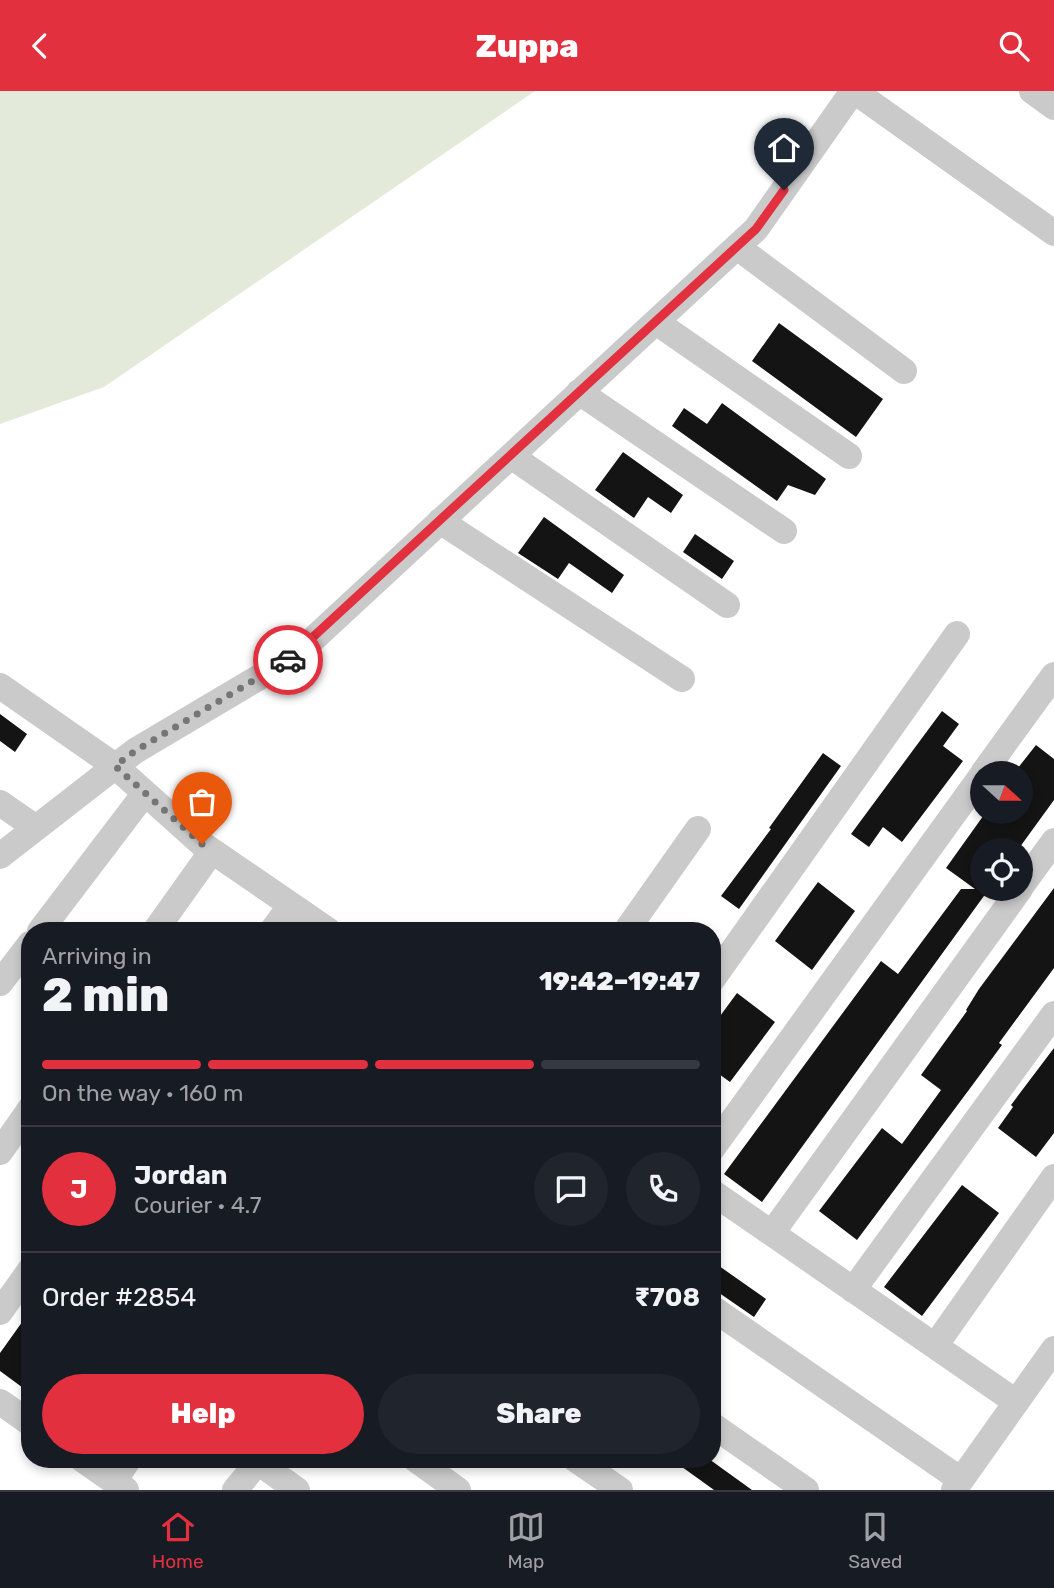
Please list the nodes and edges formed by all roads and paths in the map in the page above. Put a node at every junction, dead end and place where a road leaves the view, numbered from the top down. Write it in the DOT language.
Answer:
graph roads {
  1 [pos="854,91"];
  2 [pos="1032,91"];
  3 [pos="1054,107"];
  4 [pos="1054,233"];
  5 [pos="737,247"];
  6 [pos="656,322"];
  7 [pos="904,371"];
  8 [pos="579,393"];
  9 [pos="511,456"];
  10 [pos="849,456"];
  11 [pos="440,521"];
  12 [pos="784,531"];
  13 [pos="727,605"];
  14 [pos="957,634"];
  15 [pos="1054,675"];
  16 [pos="682,679"];
  17 [pos="0,686"];
  18 [pos="991,761"];
  19 [pos="115,766"];
  20 [pos="970,791"];
  21 [pos="145,793"];
  22 [pos="0,803"];
  23 [pos="36,828"];
  24 [pos="698,829"];
  25 [pos="1054,841"];
  26 [pos="212,851"];
  27 [pos="0,856"];
  28 [pos="1033,871"];
  29 [pos="1011,901"];
  30 [pos="290,905"];
  31 [pos="47,922"];
  32 [pos="161,922"];
  33 [pos="278,922"];
  34 [pos="316,922"];
  35 [pos="631,922"];
  36 [pos="21,956"];
  37 [pos="721,967"];
  38 [pos="0,983"];
  39 [pos="1054,1014"];
  40 [pos="21,1122"];
  41 [pos="721,1136"];
  42 [pos="0,1151"];
  43 [pos="1054,1177"];
  44 [pos="721,1198"];
  45 [pos="772,1233"];
  46 [pos="21,1283"];
  47 [pos="853,1290"];
  48 [pos="0,1312"];
  49 [pos="721,1315"];
  50 [pos="934,1346"];
  51 [pos="1054,1349"];
  52 [pos="0,1402"];
  53 [pos="1016,1402"];
  54 [pos="21,1417"];
  55 [pos="721,1431"];
  56 [pos="95,1468"];
  57 [pos="127,1468"];
  58 [pos="252,1468"];
  59 [pos="267,1468"];
  60 [pos="427,1468"];
  61 [pos="588,1468"];
  62 [pos="957,1485"];
  63 [pos="120,1486"];
  64 [pos="235,1490"];
  65 [pos="297,1490"];
  66 [pos="458,1490"];
  67 [pos="620,1490"];
  68 [pos="806,1490"];
  1 -- 4 [label="street"];
  1 -- 5 [label="street"];
  2 -- 3 [label="street"];
  5 -- 6 [label="street"];
  5 -- 7 [label="street"];
  6 -- 8 [label="street"];
  6 -- 10 [label="street"];
  8 -- 9 [label="street"];
  8 -- 12 [label="street"];
  9 -- 11 [label="street"];
  9 -- 13 [label="street"];
  11 -- 16 [label="street"];
  11 -- 19 [label="street"];
  14 -- 37 [label="street"];
  15 -- 18 [label="street"];
  17 -- 19 [label="street"];
  19 -- 21 [label="street"];
  19 -- 23 [label="street"];
  20 -- 41 [label="street"];
  21 -- 26 [label="street"];
  21 -- 31 [label="street"];
  22 -- 23 [label="street"];
  23 -- 27 [label="street"];
  24 -- 35 [label="street"];
  25 -- 28 [label="street"];
  26 -- 30 [label="street"];
  26 -- 32 [label="street"];
  29 -- 45 [label="street"];
  30 -- 33 [label="street"];
  30 -- 34 [label="street"];
  36 -- 38 [label="street"];
  39 -- 47 [label="street"];
  40 -- 42 [label="street"];
  43 -- 50 [label="street"];
  44 -- 45 [label="street"];
  45 -- 47 [label="street"];
  46 -- 48 [label="street"];
  47 -- 50 [label="street"];
  49 -- 62 [label="street"];
  50 -- 53 [label="street"];
  51 -- 53 [label="street"];
  52 -- 54 [label="street"];
  53 -- 62 [label="street"];
  55 -- 68 [label="street"];
  56 -- 63 [label="street"];
  57 -- 63 [label="street"];
  58 -- 64 [label="street"];
  59 -- 65 [label="street"];
  60 -- 66 [label="street"];
  61 -- 67 [label="street"];
}
